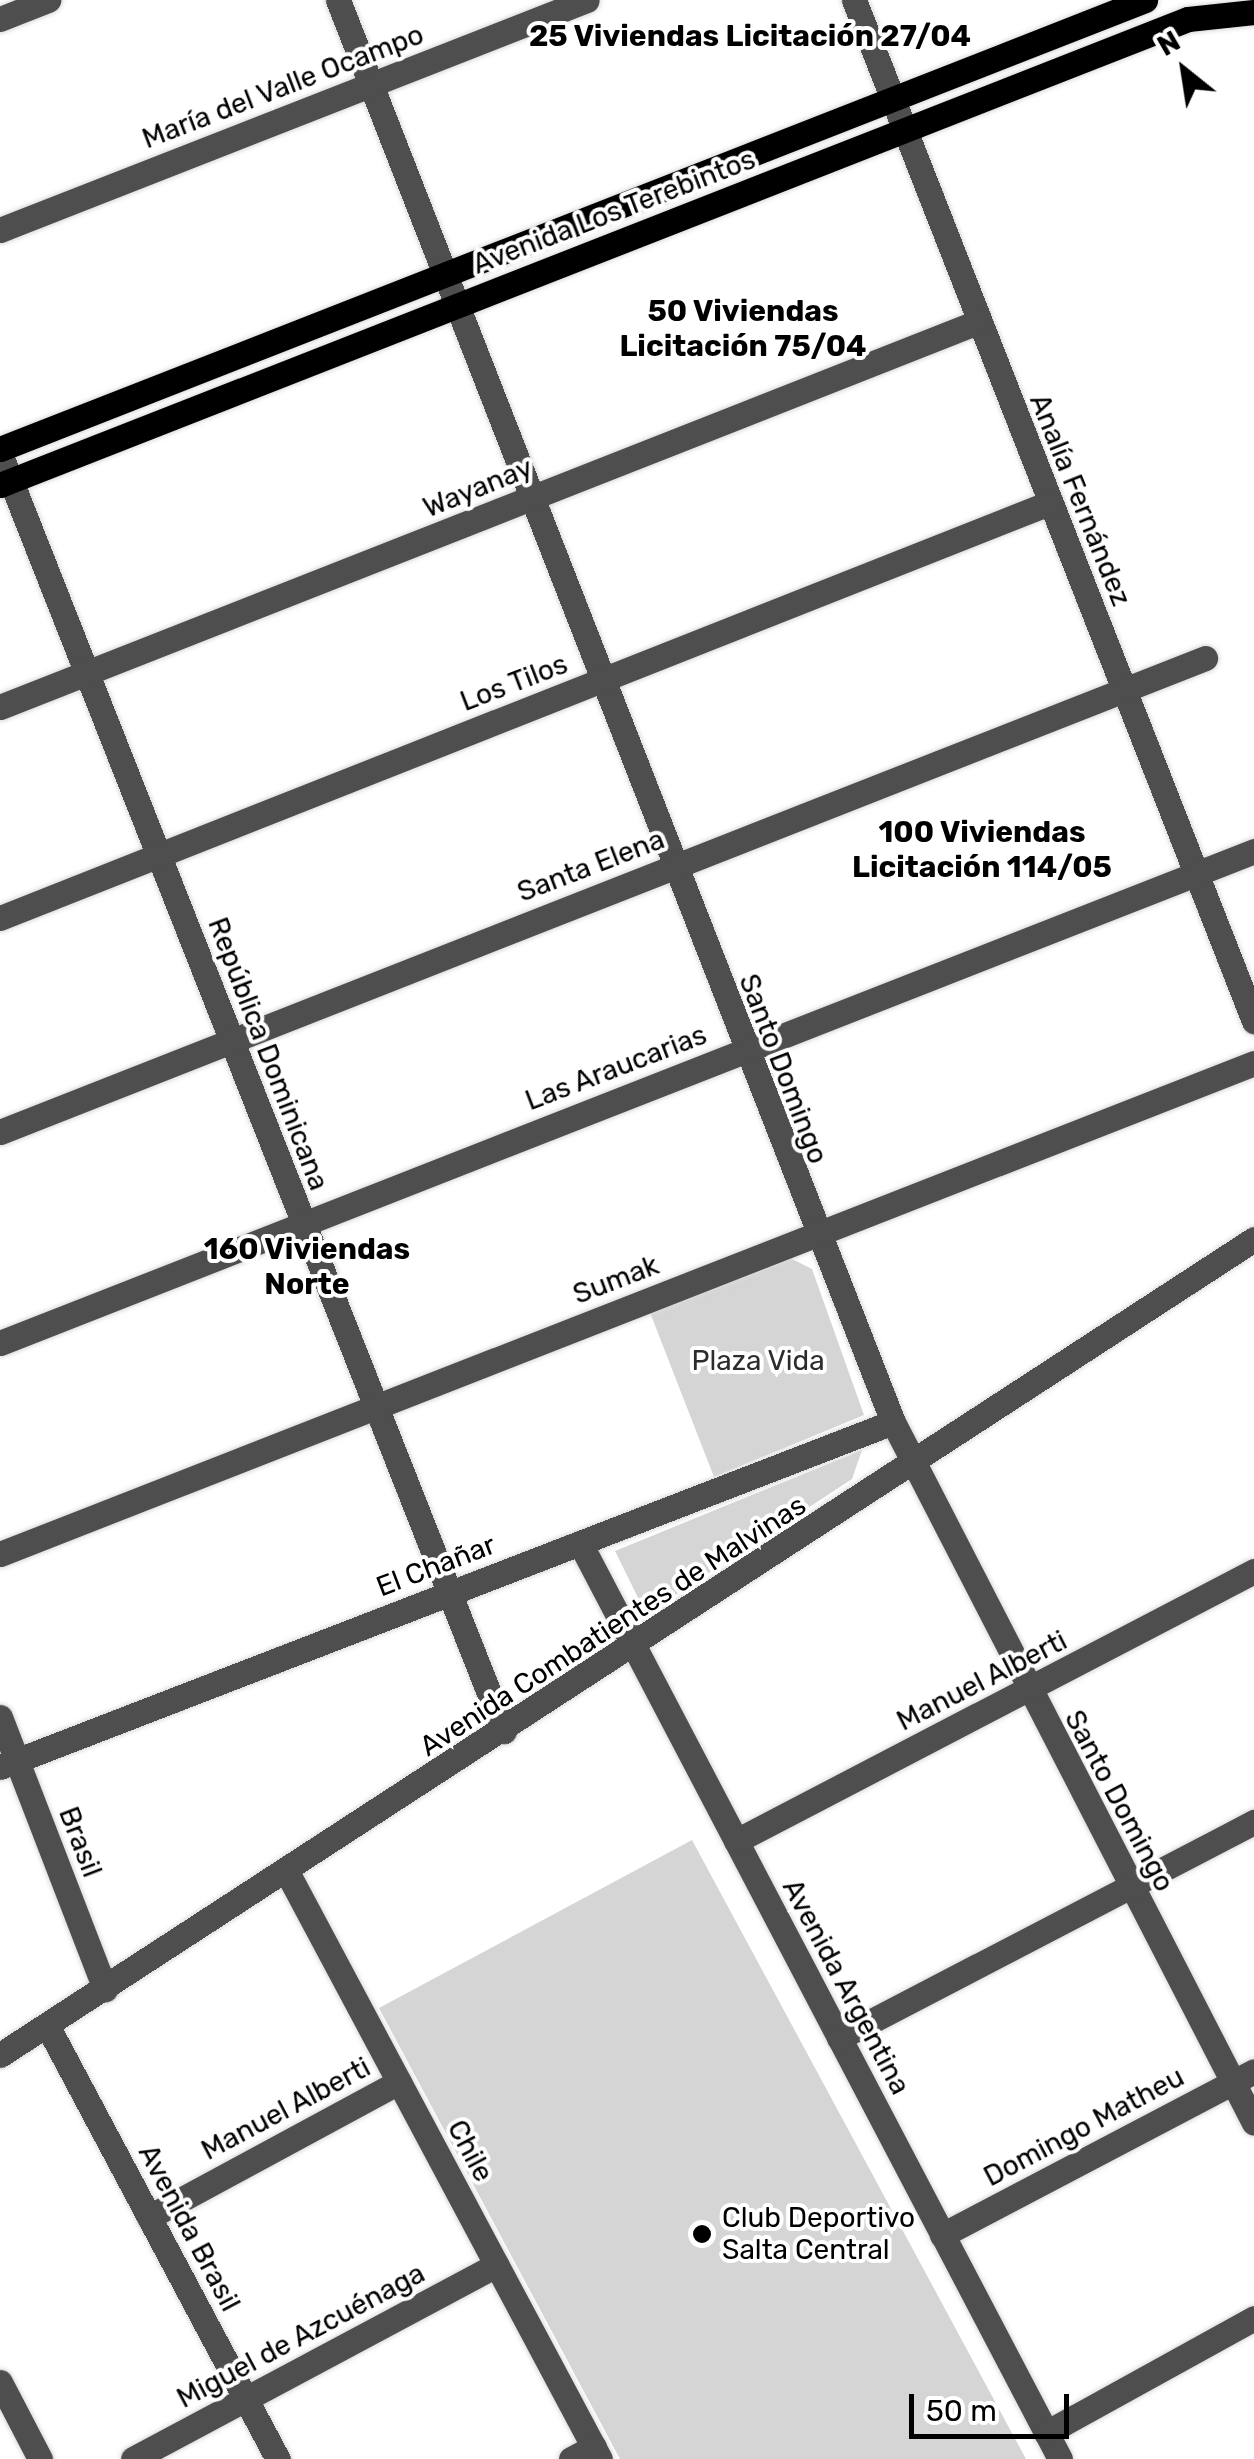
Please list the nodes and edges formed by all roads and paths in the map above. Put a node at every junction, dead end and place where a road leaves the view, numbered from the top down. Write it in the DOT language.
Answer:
graph roads {
  1 [pos="48,0"];
  2 [pos="338,0"];
  3 [pos="587,0"];
  4 [pos="854,0"];
  5 [pos="1145,0"];
  6 [pos="1254,12"];
  7 [pos="0,19"];
  8 [pos="370,85"];
  9 [pos="893,99"];
  10 [pos="902,131"];
  11 [pos="0,230"];
  12 [pos="444,275"];
  13 [pos="456,306"];
  14 [pos="978,322"];
  15 [pos="0,451"];
  16 [pos="5,483"];
  17 [pos="529,500"];
  18 [pos="1049,503"];
  19 [pos="1205,658"];
  20 [pos="86,674"];
  21 [pos="599,682"];
  22 [pos="1123,690"];
  23 [pos="0,707"];
  24 [pos="1254,851"];
  25 [pos="158,855"];
  26 [pos="672,867"];
  27 [pos="1196,874"];
  28 [pos="0,918"];
  29 [pos="1254,1021"];
  30 [pos="231,1040"];
  31 [pos="744,1050"];
  32 [pos="1254,1064"];
  33 [pos="0,1132"];
  34 [pos="302,1223"];
  35 [pos="816,1235"];
  36 [pos="1254,1239"];
  37 [pos="0,1342"];
  38 [pos="374,1406"];
  39 [pos="893,1422"];
  40 [pos="914,1468"];
  41 [pos="580,1543"];
  42 [pos="0,1554"];
  43 [pos="1254,1572"];
  44 [pos="447,1594"];
  45 [pos="635,1649"];
  46 [pos="1028,1692"];
  47 [pos="0,1717"];
  48 [pos="504,1731"];
  49 [pos="8,1764"];
  50 [pos="1254,1822"];
  51 [pos="736,1840"];
  52 [pos="287,1872"];
  53 [pos="1130,1886"];
  54 [pos="105,1989"];
  55 [pos="47,2026"];
  56 [pos="838,2038"];
  57 [pos="0,2056"];
  58 [pos="1243,2077"];
  59 [pos="399,2082"];
  60 [pos="1254,2122"];
  61 [pos="149,2216"];
  62 [pos="942,2235"];
  63 [pos="496,2265"];
  64 [pos="1254,2318"];
  65 [pos="0,2382"];
  66 [pos="246,2399"];
  67 [pos="1046,2433"];
  68 [pos="588,2455"];
  69 [pos="40,2459"];
  70 [pos="133,2459"];
  71 [pos="278,2459"];
  72 [pos="1060,2459"];
  1 -- 7 [label="street"];
  2 -- 8 [label="street, Santo Domingo"];
  3 -- 8 [label="street, María del Valle Ocampo"];
  4 -- 9 [label="street, Analía Fernández"];
  5 -- 9 [label="main road, Avenida Los Terebintos"];
  6 -- 10 [label="main road, Avenida Los Terebintos"];
  8 -- 11 [label="street, María del Valle Ocampo"];
  8 -- 12 [label="street, Santo Domingo"];
  9 -- 10 [label="street, Analía Fernández"];
  9 -- 12 [label="main road, Avenida Los Terebintos"];
  10 -- 13 [label="main road, Avenida Los Terebintos"];
  10 -- 14 [label="street, Analía Fernández"];
  12 -- 13 [label="street, Santo Domingo"];
  12 -- 15 [label="main road, Avenida Los Terebintos"];
  13 -- 16 [label="main road, Avenida Los Terebintos"];
  13 -- 17 [label="street, Santo Domingo"];
  14 -- 17 [label="street, Wayanay"];
  14 -- 18 [label="street, Analía Fernández"];
  15 -- 16 [label="street, República Dominicana"];
  16 -- 20 [label="street, República Dominicana"];
  17 -- 20 [label="street, Wayanay"];
  17 -- 21 [label="street, Santo Domingo"];
  18 -- 21 [label="street, Los Tilos"];
  18 -- 22 [label="street, Analía Fernández"];
  19 -- 22 [label="street, Santa Elena"];
  20 -- 23 [label="street, Wayanay"];
  20 -- 25 [label="street, República Dominicana"];
  21 -- 25 [label="street, Los Tilos"];
  21 -- 26 [label="street, Santo Domingo"];
  22 -- 26 [label="street, Santa Elena"];
  22 -- 27 [label="street, Analía Fernández"];
  24 -- 27 [label="street, Las Araucarias"];
  25 -- 28 [label="street, Los Tilos"];
  25 -- 30 [label="street, República Dominicana"];
  26 -- 30 [label="street, Santa Elena"];
  26 -- 31 [label="street, Santo Domingo"];
  27 -- 29 [label="street, Analía Fernández"];
  27 -- 31 [label="street, Las Araucarias"];
  30 -- 33 [label="street, Santa Elena"];
  30 -- 34 [label="street, República Dominicana"];
  31 -- 34 [label="street, Las Araucarias"];
  31 -- 35 [label="street, Santo Domingo"];
  32 -- 35 [label="street, Sumak"];
  34 -- 37 [label="street, Las Araucarias"];
  34 -- 38 [label="street, República Dominicana"];
  35 -- 38 [label="street, Sumak"];
  35 -- 39 [label="street, Santo Domingo"];
  36 -- 40 [label="street, Avenida Combatientes de Malvinas"];
  38 -- 42 [label="street, Sumak"];
  38 -- 44 [label="street, República Dominicana"];
  39 -- 40 [label="street, Santo Domingo"];
  39 -- 41 [label="street, El Chañar"];
  40 -- 45 [label="street, Avenida Combatientes de Malvinas"];
  40 -- 46 [label="street, Santo Domingo"];
  41 -- 44 [label="street, El Chañar"];
  41 -- 45 [label="street, Avenida Argentina"];
  43 -- 46 [label="street, Manuel Alberti"];
  44 -- 48 [label="street, República Dominicana"];
  44 -- 49 [label="street, El Chañar"];
  45 -- 48 [label="street, Avenida Combatientes de Malvinas"];
  45 -- 51 [label="street, Avenida Argentina"];
  46 -- 51 [label="street, Manuel Alberti"];
  46 -- 53 [label="street, Santo Domingo"];
  47 -- 49 [label="street, Brasil"];
  48 -- 52 [label="street, Avenida Combatientes de Malvinas"];
  49 -- 54 [label="street, Brasil"];
  50 -- 53 [label="street"];
  51 -- 56 [label="street, Avenida Argentina"];
  52 -- 54 [label="street, Avenida Combatientes de Malvinas"];
  52 -- 59 [label="street, Chile"];
  53 -- 56 [label="street"];
  53 -- 58 [label="street, Santo Domingo"];
  54 -- 55 [label="street, Avenida Combatientes de Malvinas"];
  55 -- 57 [label="street, Avenida Combatientes de Malvinas"];
  55 -- 61 [label="street, Avenida Brasil"];
  56 -- 62 [label="street, Avenida Argentina"];
  58 -- 60 [label="street, Santo Domingo"];
  58 -- 62 [label="street, Domingo Matheu"];
  59 -- 61 [label="street, Manuel Alberti"];
  59 -- 63 [label="street, Chile"];
  61 -- 66 [label="street, Avenida Brasil"];
  62 -- 67 [label="street, Avenida Argentina"];
  63 -- 66 [label="street, Miguel de Azcuénaga"];
  63 -- 68 [label="street, Chile"];
  64 -- 67 [label="street"];
  65 -- 69 [label="street"];
  66 -- 70 [label="street, Miguel de Azcuénaga"];
  66 -- 71 [label="street, Avenida Brasil"];
  67 -- 72 [label="street, Avenida Argentina"];
}
